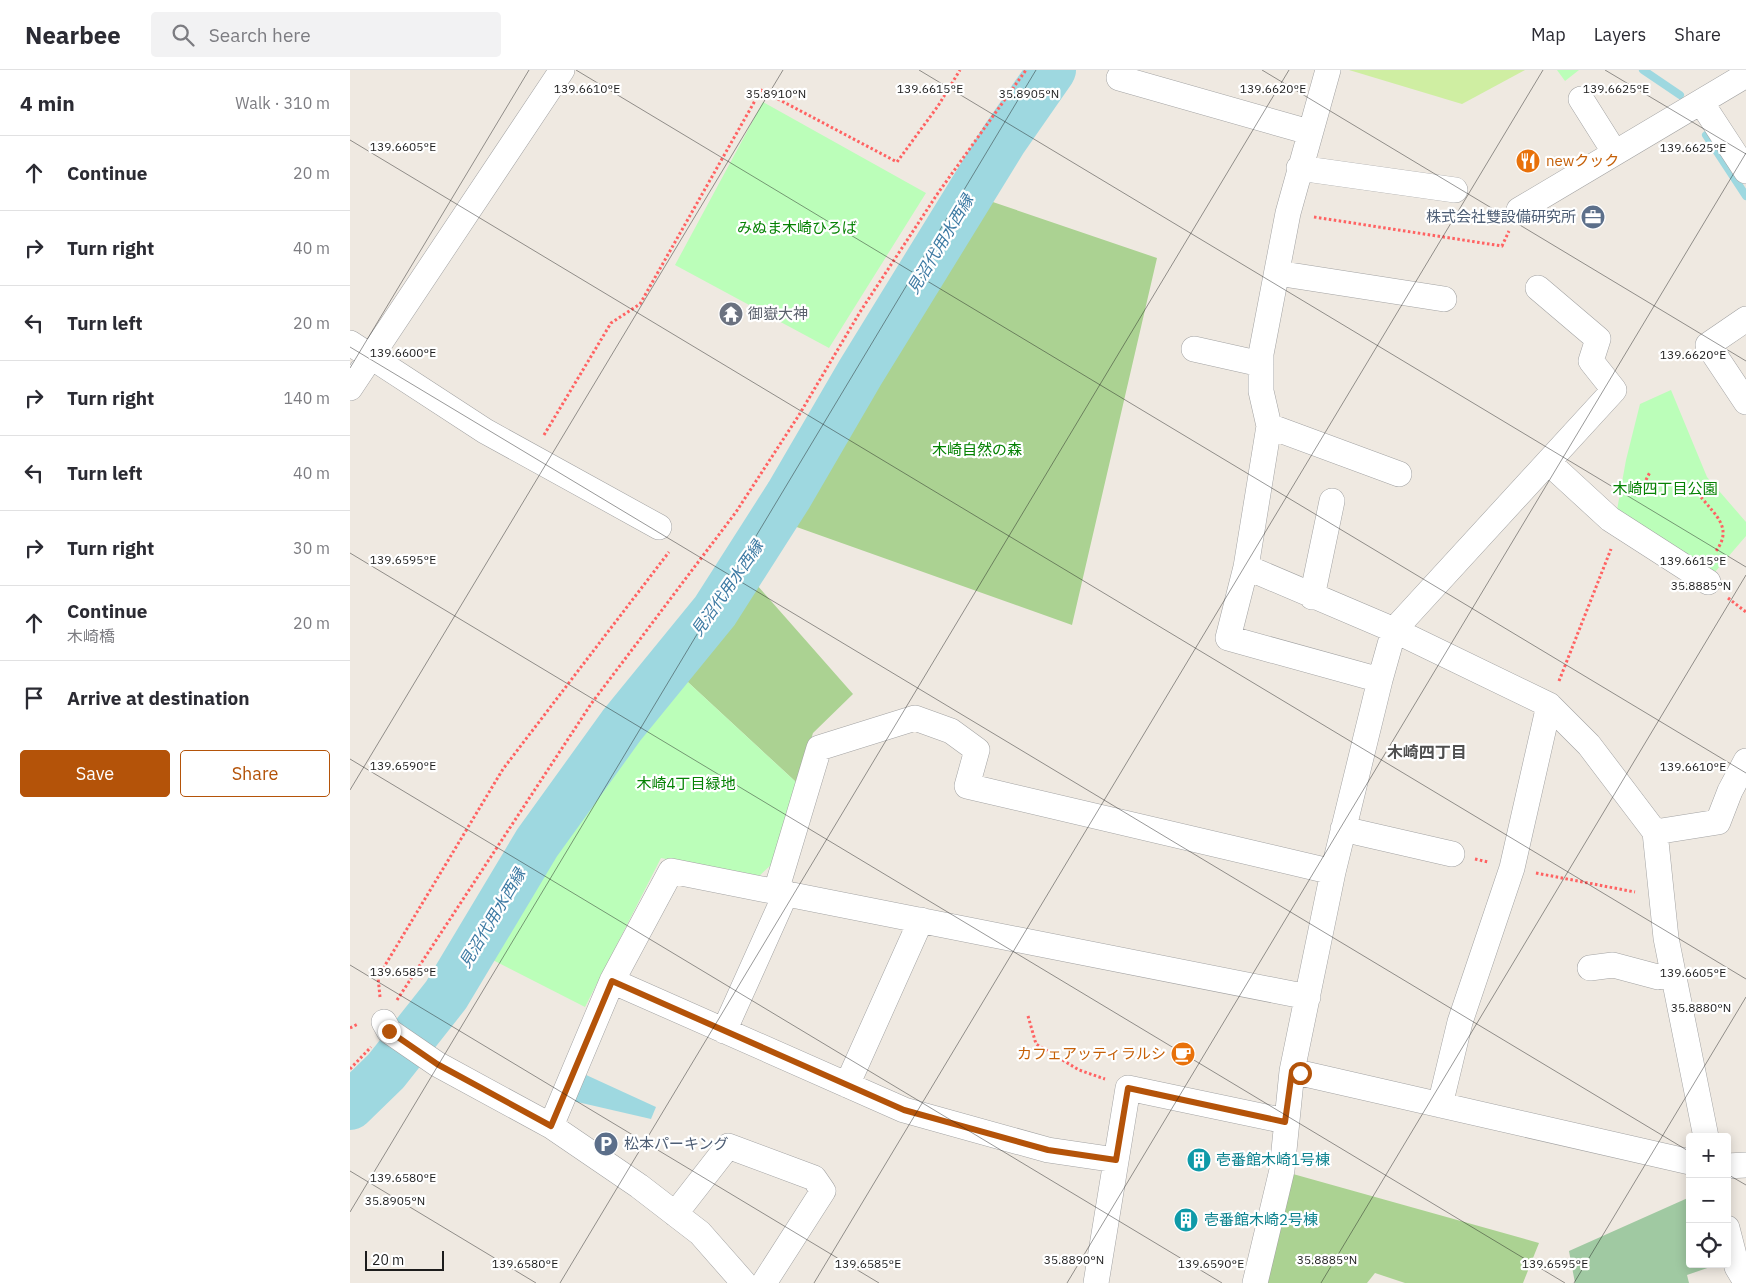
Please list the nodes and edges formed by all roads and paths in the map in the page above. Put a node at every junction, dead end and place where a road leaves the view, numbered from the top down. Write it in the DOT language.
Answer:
graph roads {
  1 [pos="562,70"];
  2 [pos="960,70"];
  3 [pos="1026,70"];
  4 [pos="1328,70"];
  5 [pos="1741,74"];
  6 [pos="1119,78"];
  7 [pos="1581,99"];
  8 [pos="1701,102"];
  9 [pos="1310,132"];
  10 [pos="1615,153"];
  11 [pos="1300,168"];
  12 [pos="1746,171"];
  13 [pos="1455,190"];
  14 [pos="1519,210"];
  15 [pos="1308,216"];
  16 [pos="1277,273"];
  17 [pos="1538,288"];
  18 [pos="1444,299"];
  19 [pos="1746,320"];
  20 [pos="350,343"];
  21 [pos="1194,349"];
  22 [pos="371,356"];
  23 [pos="1261,364"];
  24 [pos="350,388"];
  25 [pos="1746,402"];
  26 [pos="1270,426"];
  27 [pos="531,457"];
  28 [pos="1549,463"];
  29 [pos="1650,472"];
  30 [pos="1399,474"];
  31 [pos="1646,480"];
  32 [pos="1701,497"];
  33 [pos="1332,501"];
  34 [pos="1620,526"];
  35 [pos="659,527"];
  36 [pos="1716,551"];
  37 [pos="1246,567"];
  38 [pos="1708,582"];
  39 [pos="1312,597"];
  40 [pos="1394,630"];
  41 [pos="1380,680"];
  42 [pos="1549,705"];
  43 [pos="1746,761"];
  44 [pos="1343,829"];
  45 [pos="1655,832"];
  46 [pos="1452,854"];
  47 [pos="1512,868"];
  48 [pos="1333,872"];
  49 [pos="781,892"];
  50 [pos="1660,897"];
  51 [pos="921,920"];
  52 [pos="1590,968"];
  53 [pos="1672,972"];
  54 [pos="612,981"];
  55 [pos="1308,997"];
  56 [pos="1028,1016"];
  57 [pos="386,1027"];
  58 [pos="724,1031"];
  59 [pos="1292,1071"];
  60 [pos="847,1085"];
  61 [pos="1128,1088"];
  62 [pos="1440,1105"];
  63 [pos="1285,1122"];
  64 [pos="551,1126"];
  65 [pos="1705,1133"];
  66 [pos="1116,1160"];
  67 [pos="1686,1161"];
  68 [pos="1746,1165"];
  69 [pos="1731,1166"];
  70 [pos="675,1214"];
  71 [pos="1731,1244"];
  72 [pos="1746,1282"];
  73 [pos="744,1283"];
  74 [pos="764,1283"];
  75 [pos="1096,1283"];
  76 [pos="1255,1283"];
  1 -- 22 [label="street"];
  2 -- 27 [label="path"];
  3 -- 57 [label="path"];
  4 -- 9 [label="street"];
  5 -- 8 [label="street"];
  6 -- 9 [label="street"];
  7 -- 10 [label="street"];
  8 -- 10 [label="street"];
  8 -- 12 [label="street"];
  9 -- 11 [label="street"];
  10 -- 14 [label="street"];
  11 -- 13 [label="street"];
  11 -- 16 [label="street"];
  14 -- 15 [label="path"];
  16 -- 18 [label="street"];
  16 -- 23 [label="street"];
  17 -- 28 [label="street"];
  19 -- 25 [label="street"];
  20 -- 22 [label="street"];
  21 -- 23 [label="street"];
  22 -- 24 [label="street"];
  22 -- 27 [label="street"];
  23 -- 26 [label="street"];
  26 -- 30 [label="street"];
  26 -- 37 [label="street"];
  27 -- 35 [label="street"];
  28 -- 34 [label="street"];
  28 -- 40 [label="street"];
  29 -- 31 [label="path"];
  32 -- 36 [label="path"];
  33 -- 39 [label="street"];
  34 -- 38 [label="street"];
  34 -- 42 [label="path"];
  35 -- 57 [label="path"];
  37 -- 39 [label="street"];
  37 -- 41 [label="street"];
  39 -- 40 [label="street"];
  40 -- 41 [label="street"];
  40 -- 42 [label="street"];
  41 -- 44 [label="street"];
  42 -- 45 [label="street"];
  42 -- 47 [label="street"];
  43 -- 45 [label="street"];
  44 -- 46 [label="street"];
  44 -- 48 [label="street"];
  45 -- 50 [label="street"];
  46 -- 47 [label="path"];
  47 -- 50 [label="path"];
  47 -- 62 [label="street"];
  48 -- 49 [label="street"];
  48 -- 55 [label="street"];
  49 -- 51 [label="street"];
  49 -- 54 [label="street"];
  49 -- 58 [label="street"];
  50 -- 53 [label="street"];
  51 -- 55 [label="street"];
  51 -- 60 [label="street"];
  52 -- 53 [label="street"];
  53 -- 65 [label="street"];
  54 -- 58 [label="street"];
  54 -- 64 [label="street"];
  55 -- 59 [label="street"];
  56 -- 61 [label="path"];
  57 -- 64 [label="street"];
  58 -- 60 [label="street"];
  59 -- 62 [label="street"];
  59 -- 63 [label="street"];
  60 -- 66 [label="street"];
  61 -- 63 [label="street"];
  61 -- 66 [label="street"];
  62 -- 67 [label="street"];
  63 -- 76 [label="street"];
  64 -- 70 [label="street"];
  66 -- 75 [label="street"];
  68 -- 69 [label="street"];
  70 -- 73 [label="street"];
  70 -- 74 [label="street"];
  71 -- 72 [label="street"];
}
